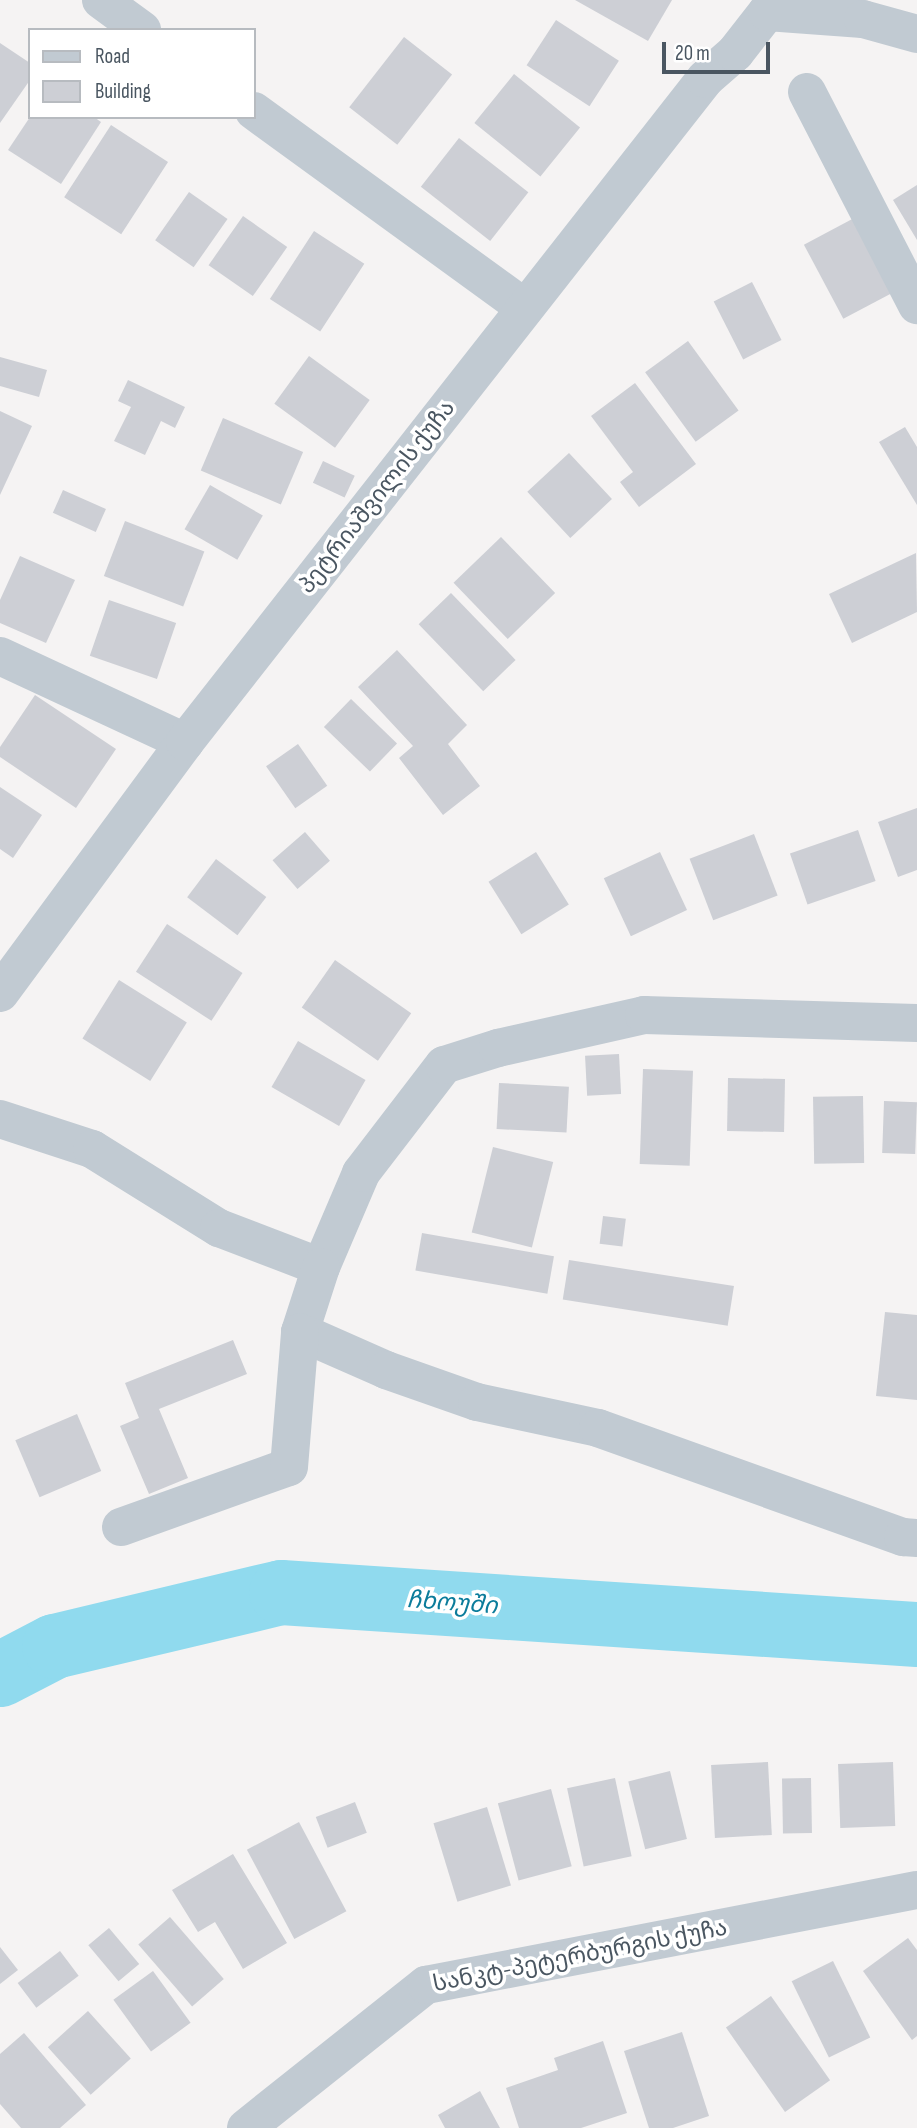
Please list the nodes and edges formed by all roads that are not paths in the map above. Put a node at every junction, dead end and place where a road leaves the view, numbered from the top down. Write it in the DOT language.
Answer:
graph roads {
  1 [pos="101,0"];
  2 [pos="139,28"];
  3 [pos="917,34"];
  4 [pos="807,92"];
  5 [pos="256,112"];
  6 [pos="917,305"];
  7 [pos="525,308"];
  8 [pos="0,656"];
  9 [pos="185,742"];
  10 [pos="0,993"];
  11 [pos="917,1023"];
  12 [pos="0,1119"];
  13 [pos="321,1267"];
  14 [pos="300,1332"];
  15 [pos="121,1527"];
  16 [pos="917,1538"];
  17 [pos="917,1890"];
  18 [pos="246,2128"];
  1 -- 2 [label="street"];
  3 -- 7 [label="street, პეტრიაშვილის ქუჩა"];
  4 -- 6 [label="street"];
  5 -- 7 [label="street"];
  7 -- 9 [label="street, პეტრიაშვილის ქუჩა"];
  8 -- 9 [label="street"];
  9 -- 10 [label="street, პეტრიაშვილის ქუჩა"];
  11 -- 13 [label="street"];
  12 -- 13 [label="street"];
  13 -- 14 [label="street"];
  14 -- 15 [label="street"];
  14 -- 16 [label="street"];
  17 -- 18 [label="street, სანკტ-პეტერბურგის ქუჩა"];
}
